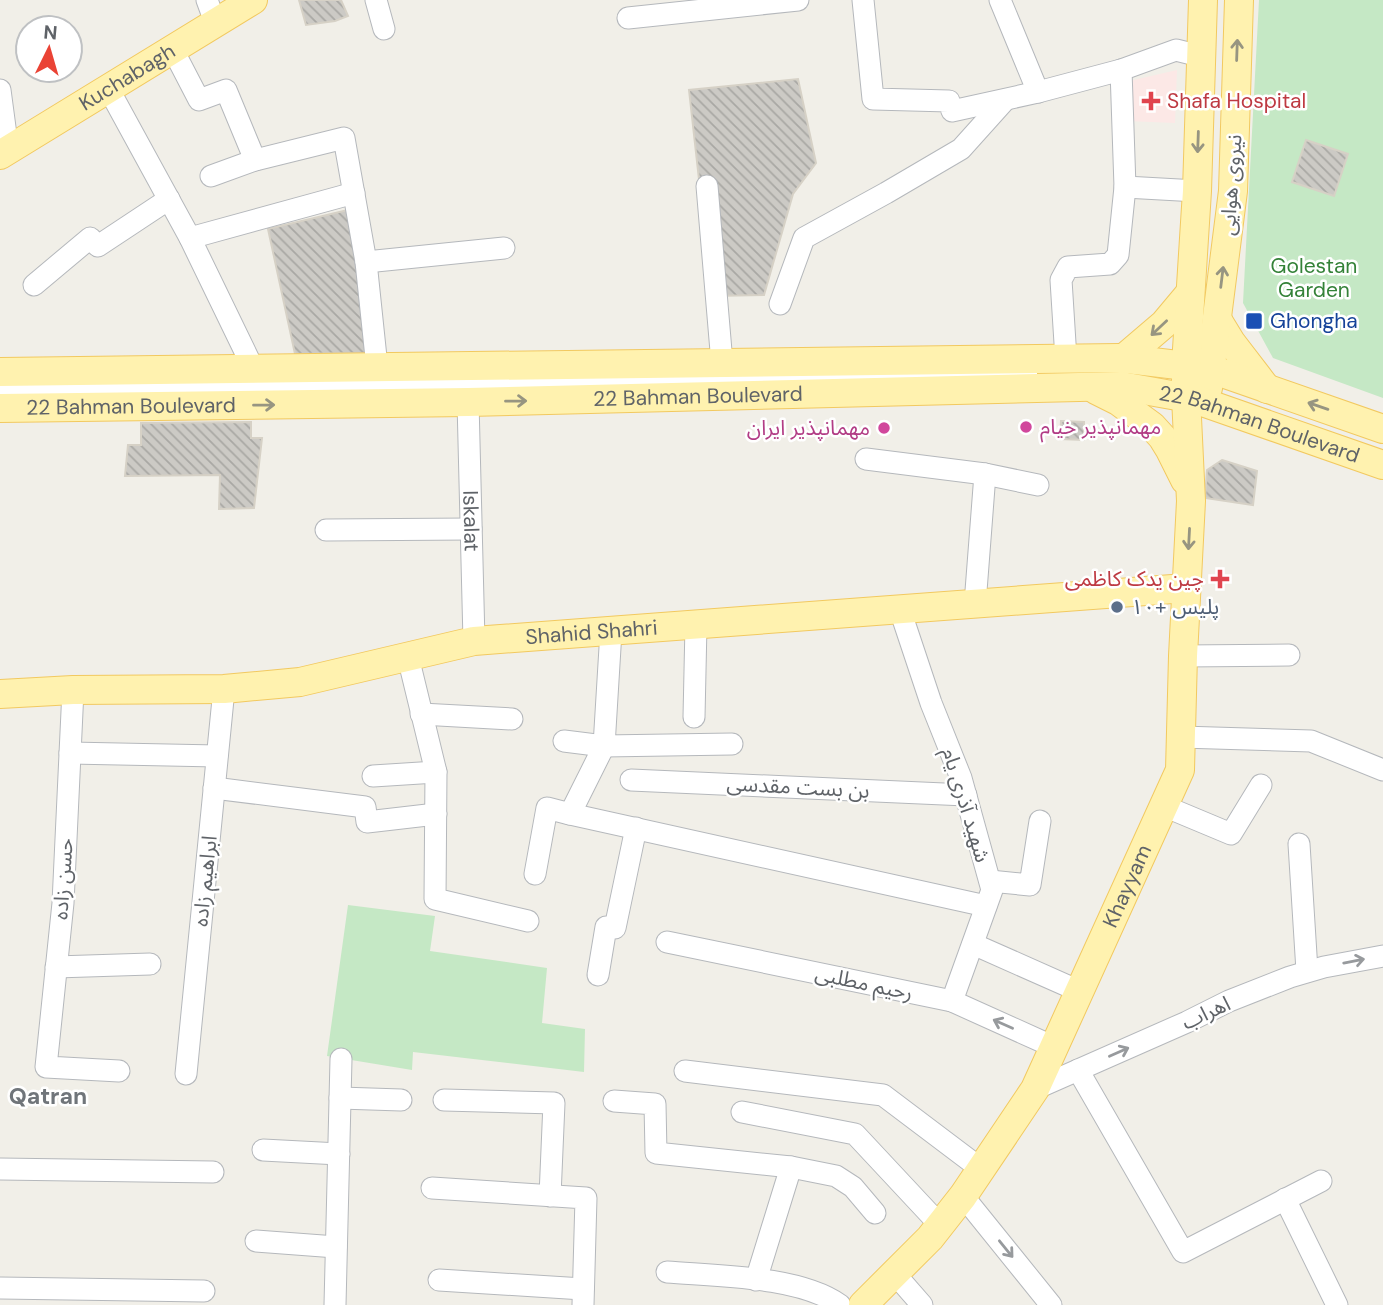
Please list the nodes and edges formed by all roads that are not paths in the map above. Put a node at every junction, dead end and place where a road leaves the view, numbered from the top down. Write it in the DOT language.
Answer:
graph roads {
  1 [pos="253,0"];
  2 [pos="376,0"];
  3 [pos="798,0"];
  4 [pos="863,0"];
  5 [pos="1000,0"];
  6 [pos="1203,0"];
  7 [pos="1239,0"];
  8 [pos="215,8"];
  9 [pos="628,18"];
  10 [pos="384,29"];
  11 [pos="173,48"];
  12 [pos="1200,56"];
  13 [pos="1121,70"];
  14 [pos="108,88"];
  15 [pos="0,90"];
  16 [pos="1038,92"];
  17 [pos="1005,100"];
  18 [pos="3,145"];
  19 [pos="255,160"];
  20 [pos="211,176"];
  21 [pos="708,186"];
  22 [pos="1125,187"];
  23 [pos="1197,191"];
  24 [pos="354,193"];
  25 [pos="169,199"];
  26 [pos="190,237"];
  27 [pos="504,248"];
  28 [pos="366,262"];
  29 [pos="34,285"];
  30 [pos="1190,293"];
  31 [pos="780,304"];
  32 [pos="1217,319"];
  33 [pos="1066,359"];
  34 [pos="722,363"];
  35 [pos="377,367"];
  36 [pos="1198,367"];
  37 [pos="253,368"];
  38 [pos="1121,368"];
  39 [pos="0,372"];
  40 [pos="0,387"];
  41 [pos="1087,387"];
  42 [pos="1267,389"];
  43 [pos="1196,400"];
  44 [pos="468,402"];
  45 [pos="0,408"];
  46 [pos="1383,429"];
  47 [pos="866,459"];
  48 [pos="1383,465"];
  49 [pos="985,474"];
  50 [pos="1038,485"];
  51 [pos="1191,501"];
  52 [pos="471,529"];
  53 [pos="326,530"];
  54 [pos="1186,588"];
  55 [pos="975,604"];
  56 [pos="900,610"];
  57 [pos="696,625"];
  58 [pos="611,631"];
  59 [pos="474,642"];
  60 [pos="1289,655"];
  61 [pos="1183,656"];
  62 [pos="408,657"];
  63 [pos="224,689"];
  64 [pos="73,690"];
  65 [pos="0,694"];
  66 [pos="421,714"];
  67 [pos="694,717"];
  68 [pos="512,719"];
  69 [pos="1181,737"];
  70 [pos="564,741"];
  71 [pos="732,744"];
  72 [pos="604,746"];
  73 [pos="70,753"];
  74 [pos="217,756"];
  75 [pos="1383,770"];
  76 [pos="436,772"];
  77 [pos="373,776"];
  78 [pos="631,780"];
  79 [pos="1261,785"];
  80 [pos="214,788"];
  81 [pos="966,795"];
  82 [pos="1164,806"];
  83 [pos="436,814"];
  84 [pos="570,814"];
  85 [pos="1040,821"];
  86 [pos="636,828"];
  87 [pos="1299,844"];
  88 [pos="535,874"];
  89 [pos="990,881"];
  90 [pos="986,906"];
  91 [pos="528,921"];
  92 [pos="667,942"];
  93 [pos="972,944"];
  94 [pos="1383,956"];
  95 [pos="150,964"];
  96 [pos="56,967"];
  97 [pos="1307,971"];
  98 [pos="598,975"];
  99 [pos="1079,991"];
  100 [pos="952,1001"];
  101 [pos="1054,1047"];
  102 [pos="341,1059"];
  103 [pos="1078,1070"];
  104 [pos="119,1071"];
  105 [pos="685,1071"];
  106 [pos="186,1074"];
  107 [pos="1035,1089"];
  108 [pos="340,1098"];
  109 [pos="401,1100"];
  110 [pos="444,1100"];
  111 [pos="614,1101"];
  112 [pos="742,1112"];
  113 [pos="263,1150"];
  114 [pos="339,1154"];
  115 [pos="791,1167"];
  116 [pos="0,1169"];
  117 [pos="981,1169"];
  118 [pos="212,1172"];
  119 [pos="1321,1181"];
  120 [pos="432,1188"];
  121 [pos="551,1196"];
  122 [pos="963,1196"];
  123 [pos="1285,1199"];
  124 [pos="875,1213"];
  125 [pos="940,1225"];
  126 [pos="256,1241"];
  127 [pos="336,1247"];
  128 [pos="667,1272"];
  129 [pos="895,1274"];
  130 [pos="439,1280"];
  131 [pos="756,1280"];
  132 [pos="0,1288"];
  133 [pos="204,1292"];
  134 [pos="583,1297"];
  135 [pos="335,1305"];
  136 [pos="841,1305"];
  137 [pos="863,1305"];
  138 [pos="922,1305"];
  139 [pos="1051,1305"];
  140 [pos="1337,1305"];
  1 -- 8 [label="main road, Kuchabagh"];
  2 -- 10 [label="street"];
  3 -- 9 [label="street"];
  4 -- 17 [label="street"];
  5 -- 16 [label="street"];
  6 -- 12 [label="main road, نیروی هوایی"];
  32 -- 7 [label="main road, نیروی هوایی, one-way"];
  8 -- 11 [label="main road, Kuchabagh"];
  8 -- 18 [label="street"];
  11 -- 14 [label="main road, Kuchabagh"];
  11 -- 19 [label="street"];
  12 -- 13 [label="street"];
  12 -- 23 [label="main road, نیروی هوایی, one-way"];
  13 -- 16 [label="street"];
  13 -- 22 [label="street"];
  14 -- 18 [label="main road, Kuchabagh"];
  14 -- 25 [label="street"];
  15 -- 18 [label="street"];
  16 -- 17 [label="street"];
  17 -- 31 [label="street"];
  19 -- 20 [label="street"];
  19 -- 24 [label="street"];
  21 -- 34 [label="street"];
  22 -- 23 [label="street"];
  22 -- 33 [label="street"];
  23 -- 30 [label="main road, نیروی هوایی"];
  24 -- 26 [label="street"];
  24 -- 28 [label="street"];
  25 -- 26 [label="street"];
  25 -- 29 [label="street"];
  26 -- 37 [label="street"];
  27 -- 28 [label="street"];
  28 -- 35 [label="street"];
  30 -- 36 [label="main road, نیروی هوایی"];
  30 -- 38 [label="main road, one-way"];
  32 -- 36 [label="main road, نیروی هوایی"];
  32 -- 42 [label="main road"];
  33 -- 34 [label="main road, 22 Bahman Boulevard"];
  33 -- 38 [label="main road, 22 Bahman Boulevard"];
  34 -- 35 [label="main road, 22 Bahman Boulevard"];
  35 -- 37 [label="main road, 22 Bahman Boulevard"];
  36 -- 38 [label="main road, 22 Bahman Boulevard"];
  36 -- 42 [label="main road, 22 Bahman Boulevard"];
  36 -- 43 [label="main road, Khayyam"];
  37 -- 39 [label="main road, 22 Bahman Boulevard"];
  38 -- 40 [label="street"];
  38 -- 41 [label="main road, 22 Bahman Boulevard"];
  38 -- 43 [label="main road, 22 Bahman Boulevard"];
  44 -- 41 [label="main road, 22 Bahman Boulevard, one-way"];
  41 -- 51 [label="main road"];
  46 -- 42 [label="main road, 22 Bahman Boulevard, one-way"];
  43 -- 48 [label="main road, 22 Bahman Boulevard"];
  43 -- 51 [label="main road, Khayyam"];
  45 -- 44 [label="main road, 22 Bahman Boulevard, one-way"];
  44 -- 52 [label="street, Iskalat"];
  47 -- 49 [label="street"];
  49 -- 50 [label="street"];
  49 -- 55 [label="street"];
  51 -- 54 [label="main road, Khayyam, one-way"];
  52 -- 53 [label="street"];
  52 -- 59 [label="street, Iskalat"];
  54 -- 55 [label="main road, Shahid Shahri"];
  54 -- 61 [label="main road, Khayyam"];
  55 -- 56 [label="main road, Shahid Shahri"];
  56 -- 57 [label="main road, Shahid Shahri"];
  56 -- 81 [label="street, شهید آذری یام"];
  57 -- 58 [label="main road, Shahid Shahri"];
  57 -- 67 [label="street"];
  58 -- 59 [label="main road, Shahid Shahri"];
  58 -- 72 [label="street"];
  59 -- 62 [label="main road, Shahid Shahri"];
  60 -- 61 [label="street"];
  61 -- 69 [label="main road, Khayyam"];
  62 -- 63 [label="main road, Shahid Shahri"];
  62 -- 66 [label="street"];
  63 -- 64 [label="main road, Shahid Shahri"];
  63 -- 74 [label="street, ابراهیم زاده"];
  64 -- 65 [label="main road, Shahid Shahri"];
  64 -- 73 [label="street, حسن زاده"];
  66 -- 68 [label="street"];
  66 -- 76 [label="street"];
  69 -- 75 [label="street"];
  69 -- 82 [label="main road, Khayyam"];
  70 -- 72 [label="street"];
  71 -- 72 [label="street"];
  72 -- 84 [label="street"];
  73 -- 74 [label="street"];
  73 -- 96 [label="street, حسن زاده"];
  74 -- 80 [label="street, ابراهیم زاده"];
  76 -- 77 [label="street"];
  76 -- 83 [label="street"];
  78 -- 81 [label="street, بن بست مقدسی"];
  79 -- 82 [label="street"];
  80 -- 83 [label="street"];
  80 -- 106 [label="street, ابراهیم زاده"];
  81 -- 89 [label="street, شهید آذری یام"];
  82 -- 99 [label="main road, Khayyam"];
  83 -- 91 [label="street"];
  84 -- 86 [label="street"];
  84 -- 88 [label="street"];
  85 -- 89 [label="street"];
  86 -- 90 [label="street"];
  86 -- 98 [label="street"];
  87 -- 97 [label="street"];
  89 -- 90 [label="street, شهید آذری یام"];
  90 -- 93 [label="street, شهید آذری یام"];
  92 -- 100 [label="street, رحیم مطلبی"];
  93 -- 99 [label="street"];
  93 -- 100 [label="street, شهید آذری یام"];
  97 -- 94 [label="street, اهراب, one-way"];
  95 -- 96 [label="street"];
  96 -- 104 [label="street, حسن زاده"];
  103 -- 97 [label="street, اهراب, one-way"];
  99 -- 101 [label="main road, Khayyam"];
  101 -- 100 [label="street, رحیم مطلبی, one-way"];
  101 -- 107 [label="main road, Khayyam"];
  102 -- 108 [label="street"];
  103 -- 107 [label="street, اهراب"];
  103 -- 123 [label="street"];
  105 -- 117 [label="street"];
  107 -- 117 [label="main road, Khayyam"];
  108 -- 109 [label="street"];
  108 -- 114 [label="street"];
  110 -- 121 [label="street"];
  111 -- 115 [label="street"];
  112 -- 125 [label="street"];
  113 -- 114 [label="street"];
  114 -- 127 [label="street"];
  115 -- 124 [label="street"];
  115 -- 131 [label="street"];
  116 -- 118 [label="street"];
  117 -- 122 [label="main road, Khayyam"];
  119 -- 123 [label="street"];
  120 -- 121 [label="street"];
  121 -- 134 [label="street"];
  122 -- 125 [label="main road, Khayyam"];
  122 -- 139 [label="street, one-way"];
  123 -- 140 [label="street"];
  125 -- 129 [label="main road, Khayyam"];
  126 -- 127 [label="street"];
  127 -- 135 [label="street"];
  128 -- 131 [label="street"];
  129 -- 137 [label="main road, Khayyam"];
  129 -- 138 [label="street"];
  130 -- 134 [label="street"];
  131 -- 136 [label="street"];
  132 -- 133 [label="street"];
}
